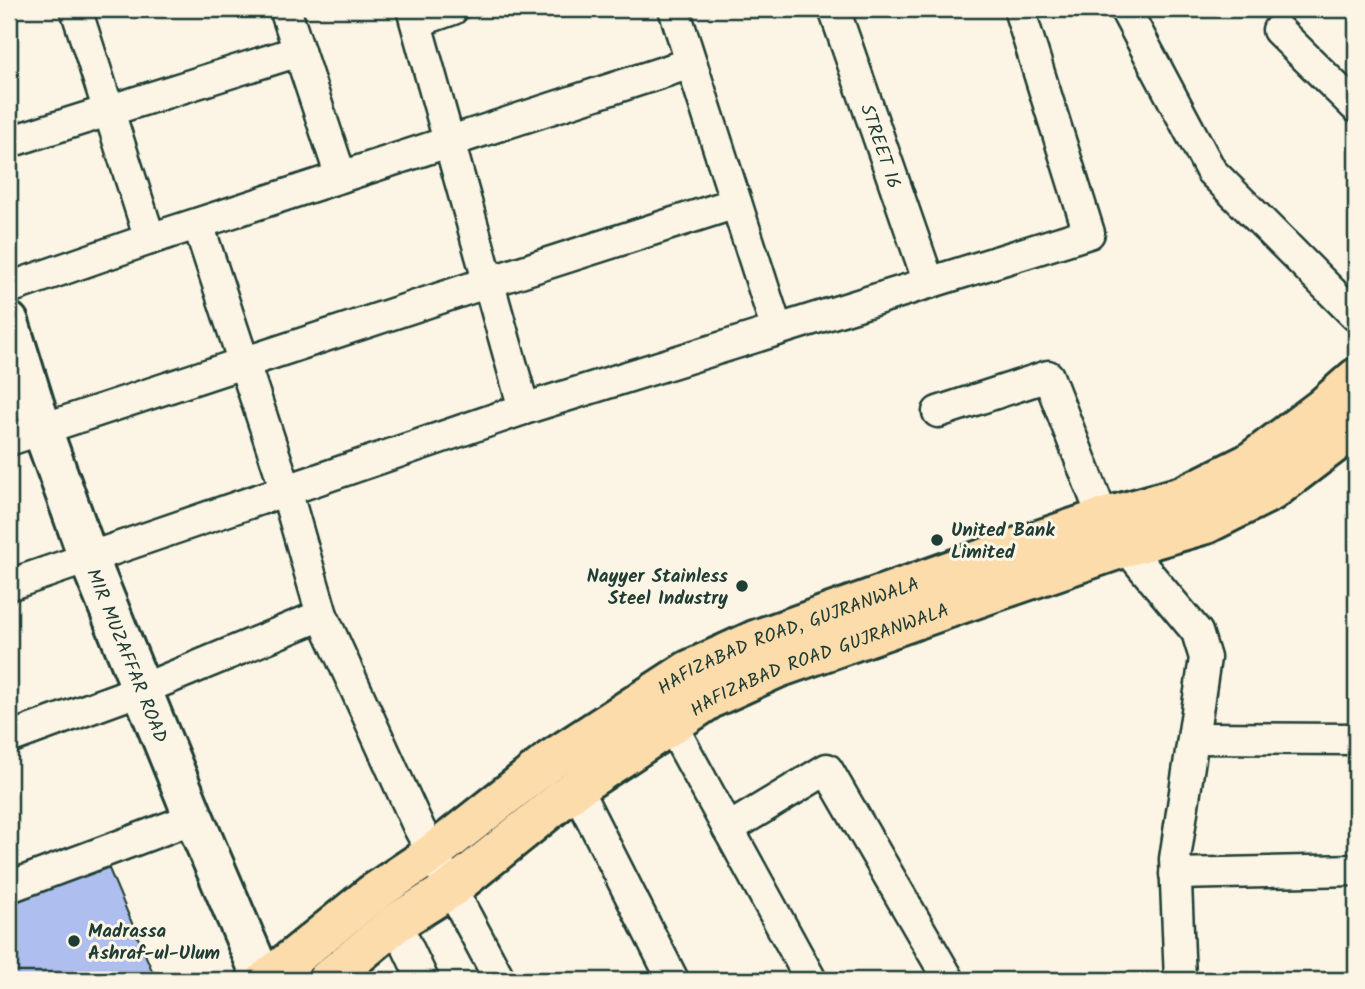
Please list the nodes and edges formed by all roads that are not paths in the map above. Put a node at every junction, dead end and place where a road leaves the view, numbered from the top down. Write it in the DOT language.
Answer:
graph roads {
  1 [pos="76,9"];
  2 [pos="285,9"];
  3 [pos="453,9"];
  4 [pos="674,9"];
  5 [pos="834,9"];
  6 [pos="1019,9"];
  7 [pos="1125,9"];
  8 [pos="414,15"];
  9 [pos="1278,30"];
  10 [pos="299,51"];
  11 [pos="691,63"];
  12 [pos="1356,107"];
  13 [pos="108,109"];
  14 [pos="9,142"];
  15 [pos="449,142"];
  16 [pos="341,177"];
  17 [pos="736,203"];
  18 [pos="198,223"];
  19 [pos="150,239"];
  20 [pos="489,282"];
  21 [pos="929,283"];
  22 [pos="9,288"];
  23 [pos="1356,316"];
  24 [pos="9,322"];
  25 [pos="777,330"];
  26 [pos="243,362"];
  27 [pos="1356,378"];
  28 [pos="524,409"];
  29 [pos="938,412"];
  30 [pos="1356,427"];
  31 [pos="25,434"];
  32 [pos="286,490"];
  33 [pos="1102,518"];
  34 [pos="1126,547"];
  35 [pos="88,557"];
  36 [pos="9,585"];
  37 [pos="322,615"];
  38 [pos="143,689"];
  39 [pos="672,726"];
  40 [pos="9,738"];
  41 [pos="1194,738"];
  42 [pos="1356,739"];
  43 [pos="576,788"];
  44 [pos="194,818"];
  45 [pos="728,829"];
  46 [pos="433,853"];
  47 [pos="1356,870"];
  48 [pos="1175,874"];
  49 [pos="9,887"];
  50 [pos="452,888"];
  51 [pos="396,923"];
  52 [pos="264,980"];
  53 [pos="327,980"];
  54 [pos="422,980"];
  55 [pos="500,980"];
  56 [pos="673,980"];
  57 [pos="811,980"];
  58 [pos="949,980"];
  59 [pos="1180,980"];
  1 -- 13 [label="street"];
  2 -- 10 [label="street"];
  3 -- 8 [label="street"];
  4 -- 11 [label="street"];
  5 -- 21 [label="street, STREET 16"];
  6 -- 21 [label="street"];
  7 -- 23 [label="street"];
  8 -- 15 [label="street"];
  9 -- 12 [label="street"];
  10 -- 13 [label="street"];
  10 -- 16 [label="street"];
  11 -- 15 [label="street"];
  11 -- 17 [label="street"];
  13 -- 14 [label="street"];
  13 -- 19 [label="street"];
  15 -- 16 [label="street"];
  15 -- 20 [label="street"];
  16 -- 18 [label="street"];
  17 -- 20 [label="street"];
  17 -- 25 [label="street"];
  18 -- 19 [label="street"];
  18 -- 26 [label="street"];
  19 -- 22 [label="street"];
  20 -- 26 [label="street"];
  20 -- 28 [label="street"];
  21 -- 25 [label="street"];
  24 -- 31 [label="street, MIR MUZAFFAR ROAD"];
  25 -- 28 [label="street"];
  26 -- 31 [label="street"];
  26 -- 32 [label="street"];
  27 -- 33 [label="main road, HAFIZABAD ROAD, GUJRANWALA"];
  28 -- 32 [label="street"];
  29 -- 33 [label="street"];
  30 -- 34 [label="main road, HAFIZABAD ROAD GUJRANWALA"];
  31 -- 35 [label="street, MIR MUZAFFAR ROAD"];
  32 -- 35 [label="street"];
  32 -- 37 [label="street"];
  33 -- 46 [label="main road, HAFIZABAD ROAD, GUJRANWALA"];
  34 -- 39 [label="main road, HAFIZABAD ROAD GUJRANWALA"];
  34 -- 41 [label="street"];
  35 -- 36 [label="street"];
  35 -- 38 [label="street, MIR MUZAFFAR ROAD"];
  37 -- 38 [label="street"];
  37 -- 46 [label="street"];
  38 -- 40 [label="street"];
  38 -- 44 [label="street, MIR MUZAFFAR ROAD"];
  39 -- 43 [label="main road, HAFIZABAD ROAD GUJRANWALA"];
  39 -- 45 [label="street"];
  41 -- 42 [label="street"];
  41 -- 48 [label="street"];
  43 -- 50 [label="main road, HAFIZABAD ROAD GUJRANWALA"];
  43 -- 56 [label="street"];
  44 -- 49 [label="street"];
  44 -- 52 [label="street, MIR MUZAFFAR ROAD"];
  45 -- 57 [label="street"];
  45 -- 58 [label="street"];
  46 -- 50 [label="street"];
  46 -- 52 [label="main road, HAFIZABAD ROAD, GUJRANWALA"];
  47 -- 48 [label="street"];
  48 -- 59 [label="street"];
  50 -- 51 [label="main road, HAFIZABAD ROAD GUJRANWALA"];
  50 -- 55 [label="street"];
  51 -- 53 [label="main road, HAFIZABAD ROAD GUJRANWALA"];
  51 -- 54 [label="street"];
}
